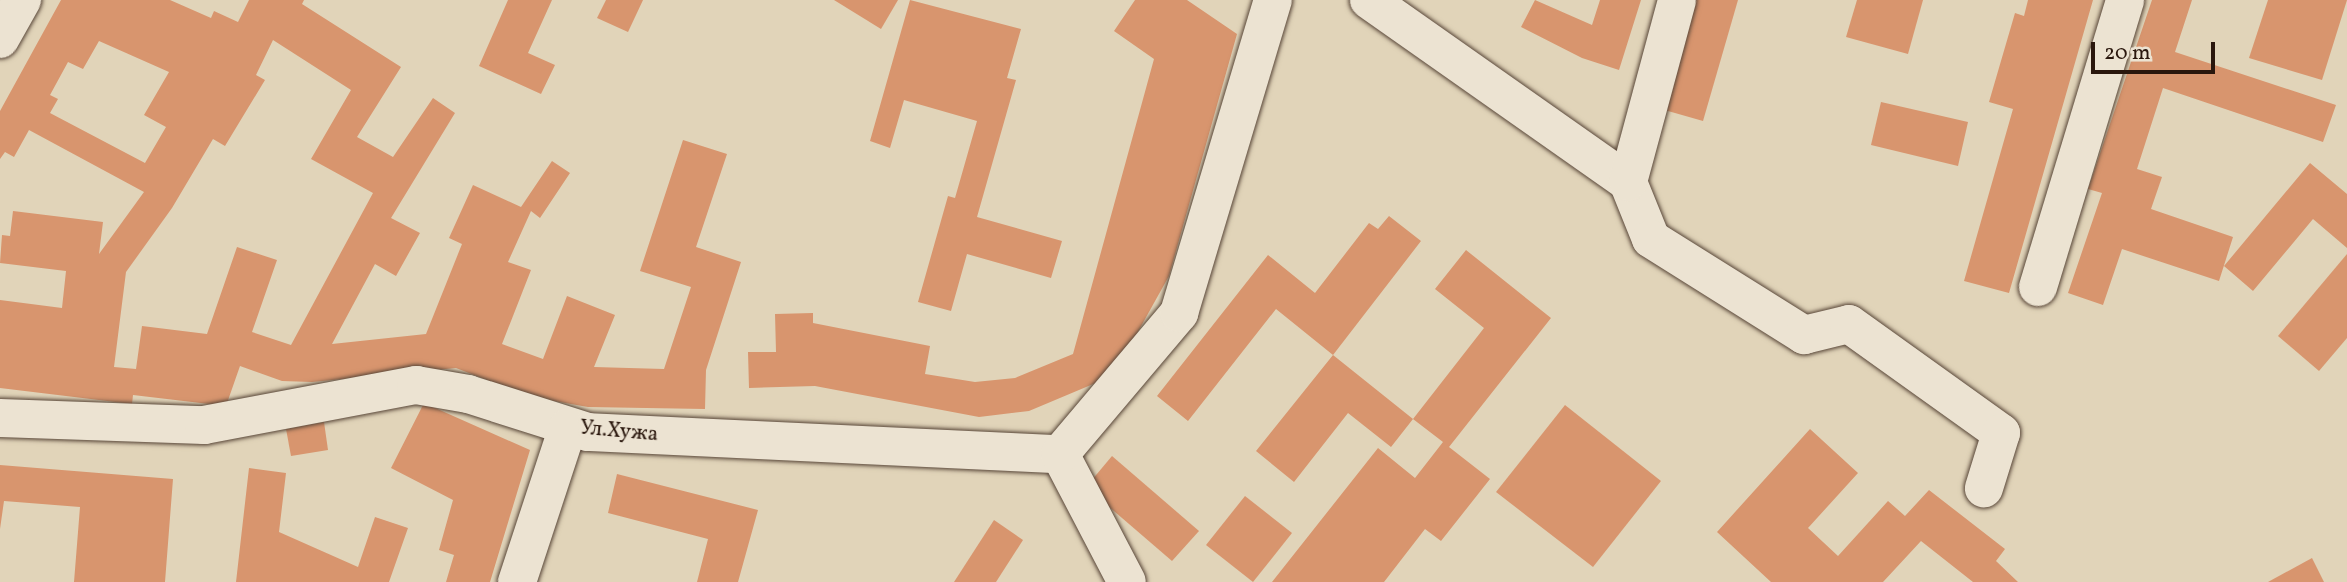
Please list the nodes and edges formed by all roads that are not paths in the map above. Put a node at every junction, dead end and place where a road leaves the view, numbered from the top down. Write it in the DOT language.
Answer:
graph roads {
  1 [pos="22,0"];
  2 [pos="1273,0"];
  3 [pos="1369,0"];
  4 [pos="1677,0"];
  5 [pos="2125,0"];
  6 [pos="0,39"];
  7 [pos="1628,183"];
  8 [pos="2038,287"];
  9 [pos="0,418"];
  10 [pos="568,426"];
  11 [pos="1060,454"];
  12 [pos="1983,488"];
  13 [pos="1124,581"];
  14 [pos="517,582"];
  1 -- 6 [label="street"];
  2 -- 11 [label="street"];
  3 -- 7 [label="street"];
  4 -- 7 [label="street"];
  5 -- 8 [label="street"];
  7 -- 12 [label="street"];
  9 -- 10 [label="street, Ул.Хужа"];
  10 -- 11 [label="street, Ул.Хужа"];
  10 -- 14 [label="street"];
  11 -- 13 [label="street"];
}
